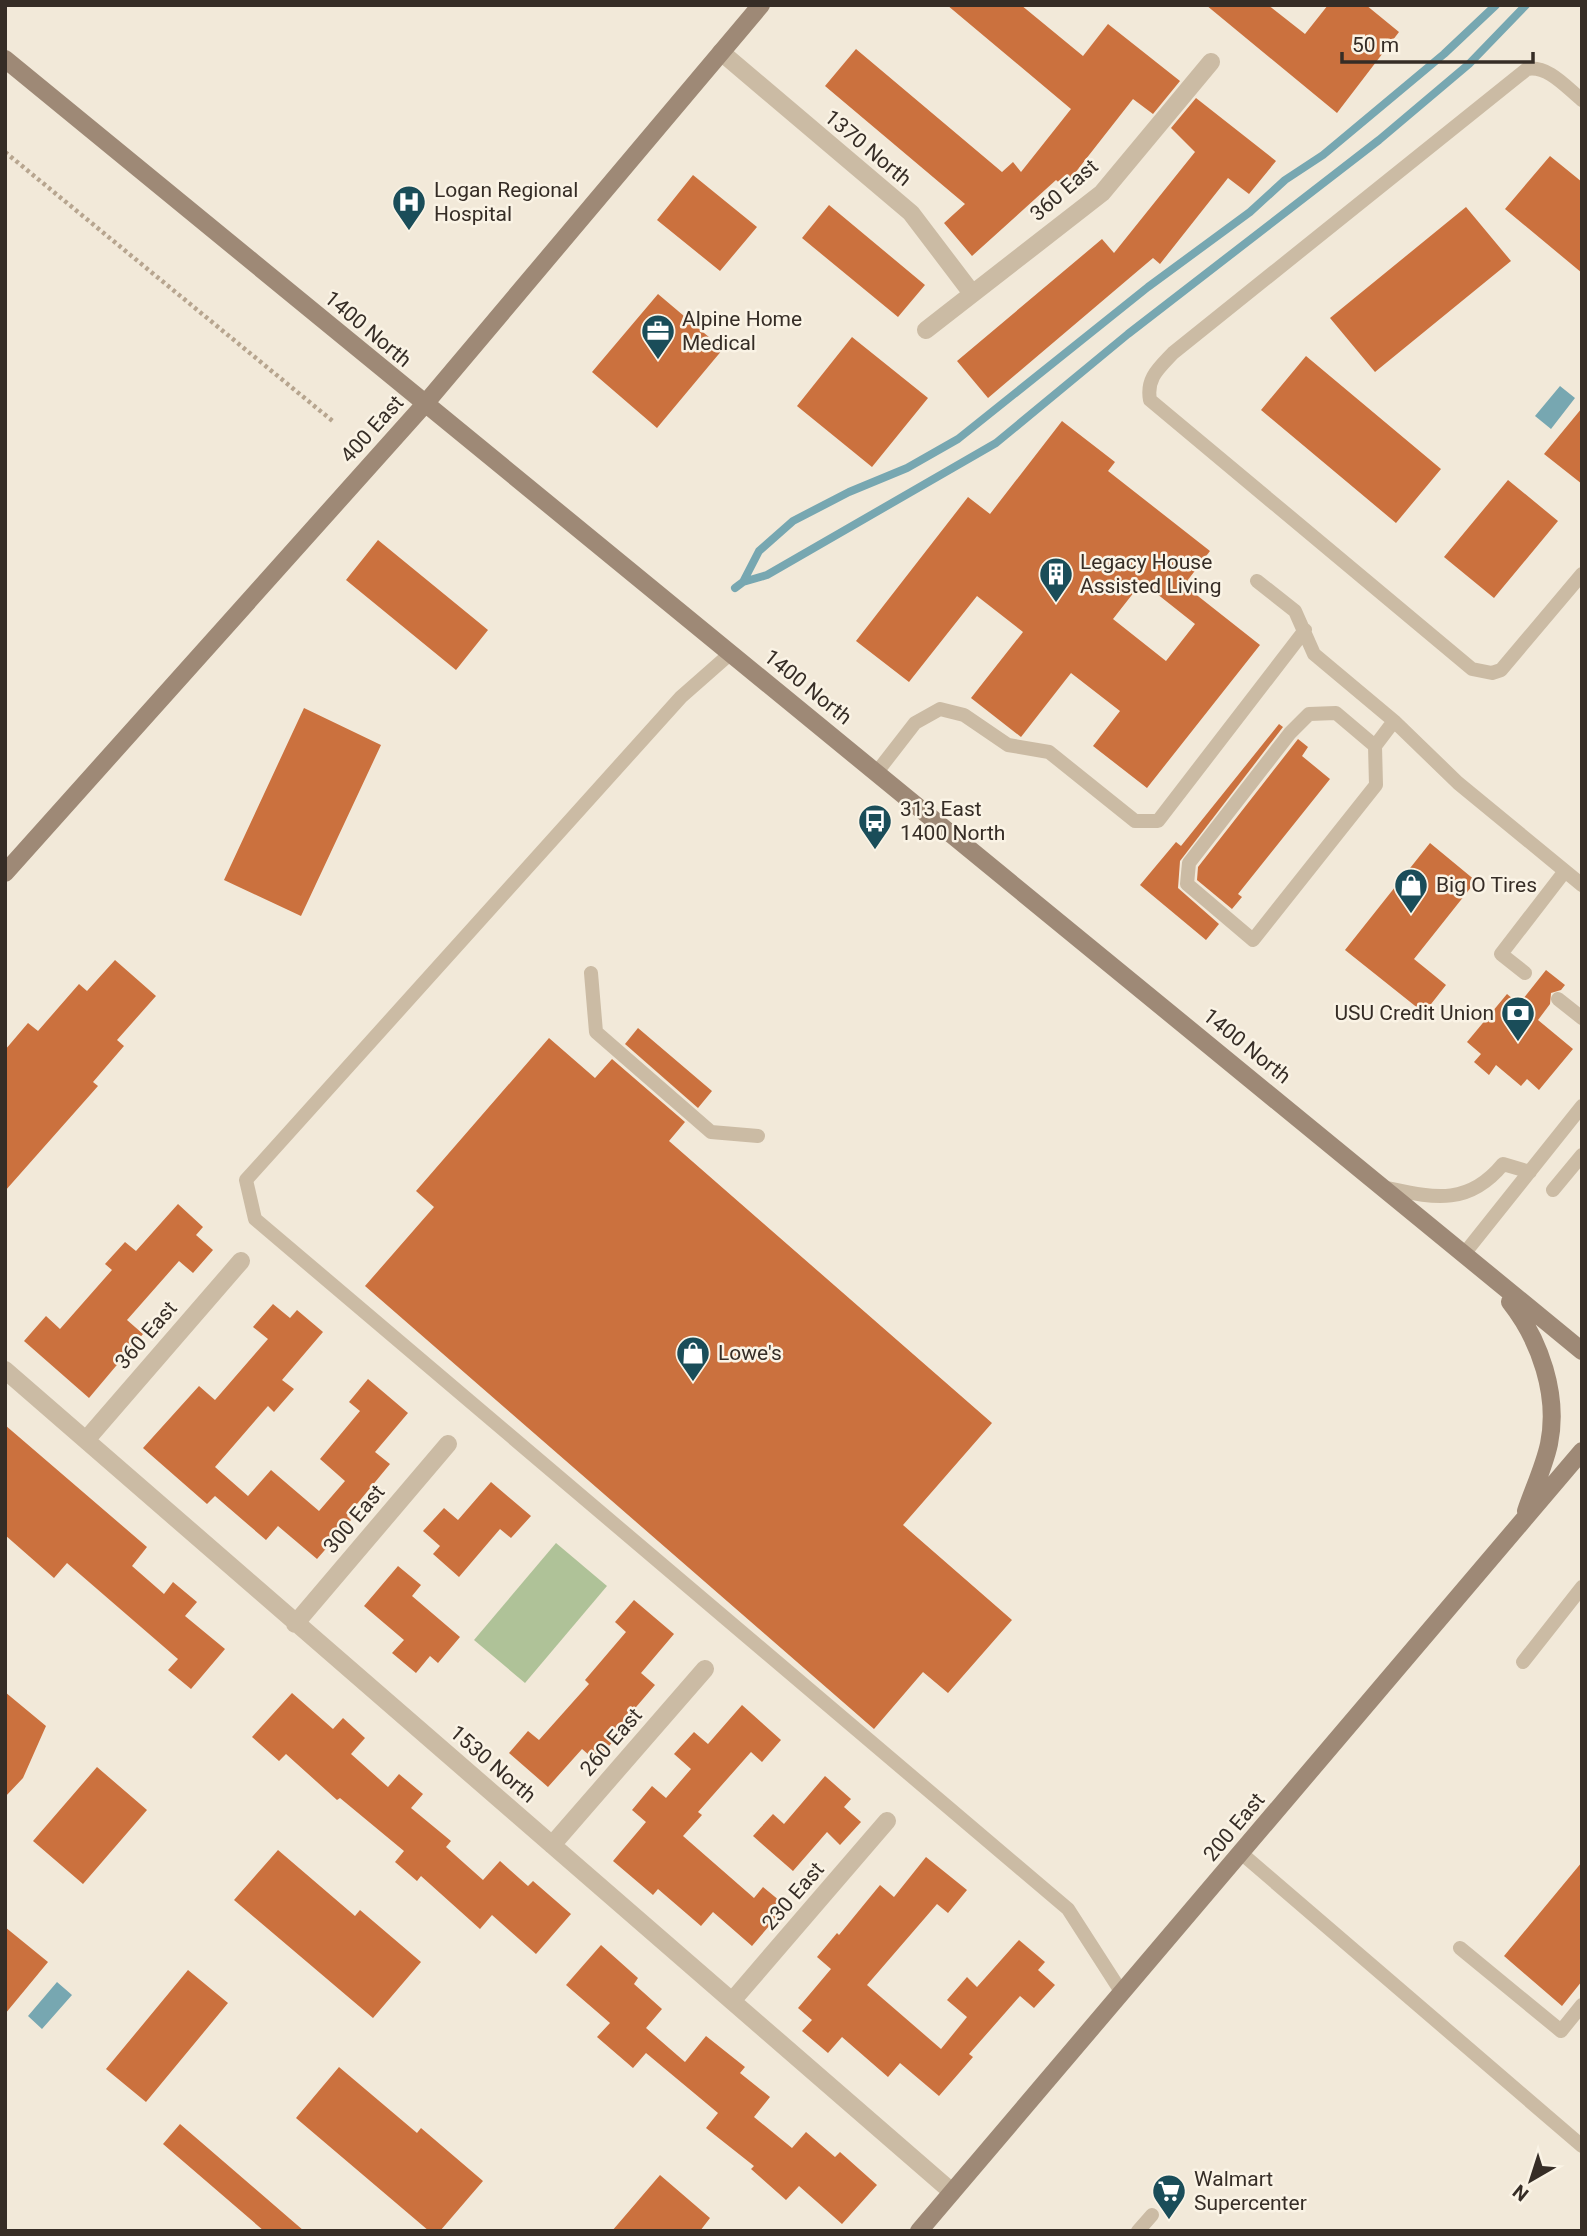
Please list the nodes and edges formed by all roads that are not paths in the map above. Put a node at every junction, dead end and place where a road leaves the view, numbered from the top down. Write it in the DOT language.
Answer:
graph roads {
  1 [pos="761,5"];
  2 [pos="721,52"];
  3 [pos="5,59"];
  4 [pos="1211,62"];
  5 [pos="1582,100"];
  6 [pos="971,292"];
  7 [pos="926,330"];
  8 [pos="424,405"];
  9 [pos="1582,574"];
  10 [pos="1257,581"];
  11 [pos="1305,630"];
  12 [pos="732,653"];
  13 [pos="1394,721"];
  14 [pos="1375,746"];
  15 [pos="877,772"];
  16 [pos="1564,871"];
  17 [pos="5,873"];
  18 [pos="1582,885"];
  19 [pos="591,973"];
  20 [pos="1525,973"];
  21 [pos="1558,999"];
  22 [pos="1582,1018"];
  23 [pos="1582,1106"];
  24 [pos="758,1136"];
  25 [pos="1582,1155"];
  26 [pos="1530,1172"];
  27 [pos="1382,1187"];
  28 [pos="1553,1190"];
  29 [pos="1464,1254"];
  30 [pos="241,1261"];
  31 [pos="1488,1274"];
  32 [pos="1582,1351"];
  33 [pos="5,1370"];
  34 [pos="86,1440"];
  35 [pos="448,1444"];
  36 [pos="1582,1451"];
  37 [pos="1522,1523"];
  38 [pos="1582,1587"];
  39 [pos="295,1624"];
  40 [pos="1523,1662"];
  41 [pos="705,1668"];
  42 [pos="887,1821"];
  43 [pos="552,1845"];
  44 [pos="1241,1853"];
  45 [pos="1460,1948"];
  46 [pos="1122,1993"];
  47 [pos="732,2001"];
  48 [pos="1582,2006"];
  49 [pos="1582,2146"];
  50 [pos="952,2192"];
  51 [pos="1153,2215"];
  52 [pos="919,2231"];
  53 [pos="1138,2231"];
  1 -- 2 [label="main road, 400 East"];
  2 -- 6 [label="street, 1370 North"];
  2 -- 8 [label="main road, 400 East"];
  3 -- 8 [label="main road, 1400 North"];
  4 -- 6 [label="street, 360 East"];
  5 -- 9 [label="lane"];
  6 -- 7 [label="street, 360 East"];
  8 -- 12 [label="main road, 1400 North"];
  8 -- 17 [label="main road, 400 East"];
  10 -- 11 [label="lane"];
  11 -- 13 [label="lane"];
  11 -- 15 [label="lane"];
  12 -- 15 [label="main road, 1400 North"];
  12 -- 46 [label="lane"];
  13 -- 14 [label="lane"];
  13 -- 16 [label="lane"];
  14 -- 14 [label="lane"];
  15 -- 27 [label="main road, 1400 North"];
  16 -- 18 [label="lane"];
  16 -- 20 [label="lane"];
  19 -- 24 [label="lane"];
  21 -- 22 [label="lane"];
  23 -- 26 [label="lane"];
  25 -- 28 [label="lane"];
  26 -- 27 [label="lane"];
  26 -- 29 [label="lane"];
  27 -- 29 [label="main road, 1400 North"];
  29 -- 31 [label="main road, 1400 North"];
  30 -- 34 [label="street, 360 East"];
  31 -- 32 [label="main road, 1400 North"];
  31 -- 37 [label="main road"];
  33 -- 34 [label="street, 1530 North"];
  34 -- 39 [label="street, 1530 North"];
  35 -- 39 [label="street, 300 East"];
  36 -- 37 [label="main road, 200 East"];
  37 -- 44 [label="main road, 200 East"];
  38 -- 40 [label="lane"];
  39 -- 43 [label="street, 1530 North"];
  41 -- 43 [label="street, 260 East"];
  42 -- 47 [label="street, 230 East"];
  43 -- 47 [label="street, 1530 North"];
  44 -- 46 [label="main road, 200 East"];
  44 -- 49 [label="lane"];
  45 -- 48 [label="lane"];
  46 -- 50 [label="main road, 200 East"];
  47 -- 50 [label="street, 1530 North"];
  50 -- 52 [label="main road, 200 East"];
  51 -- 53 [label="lane"];
}
